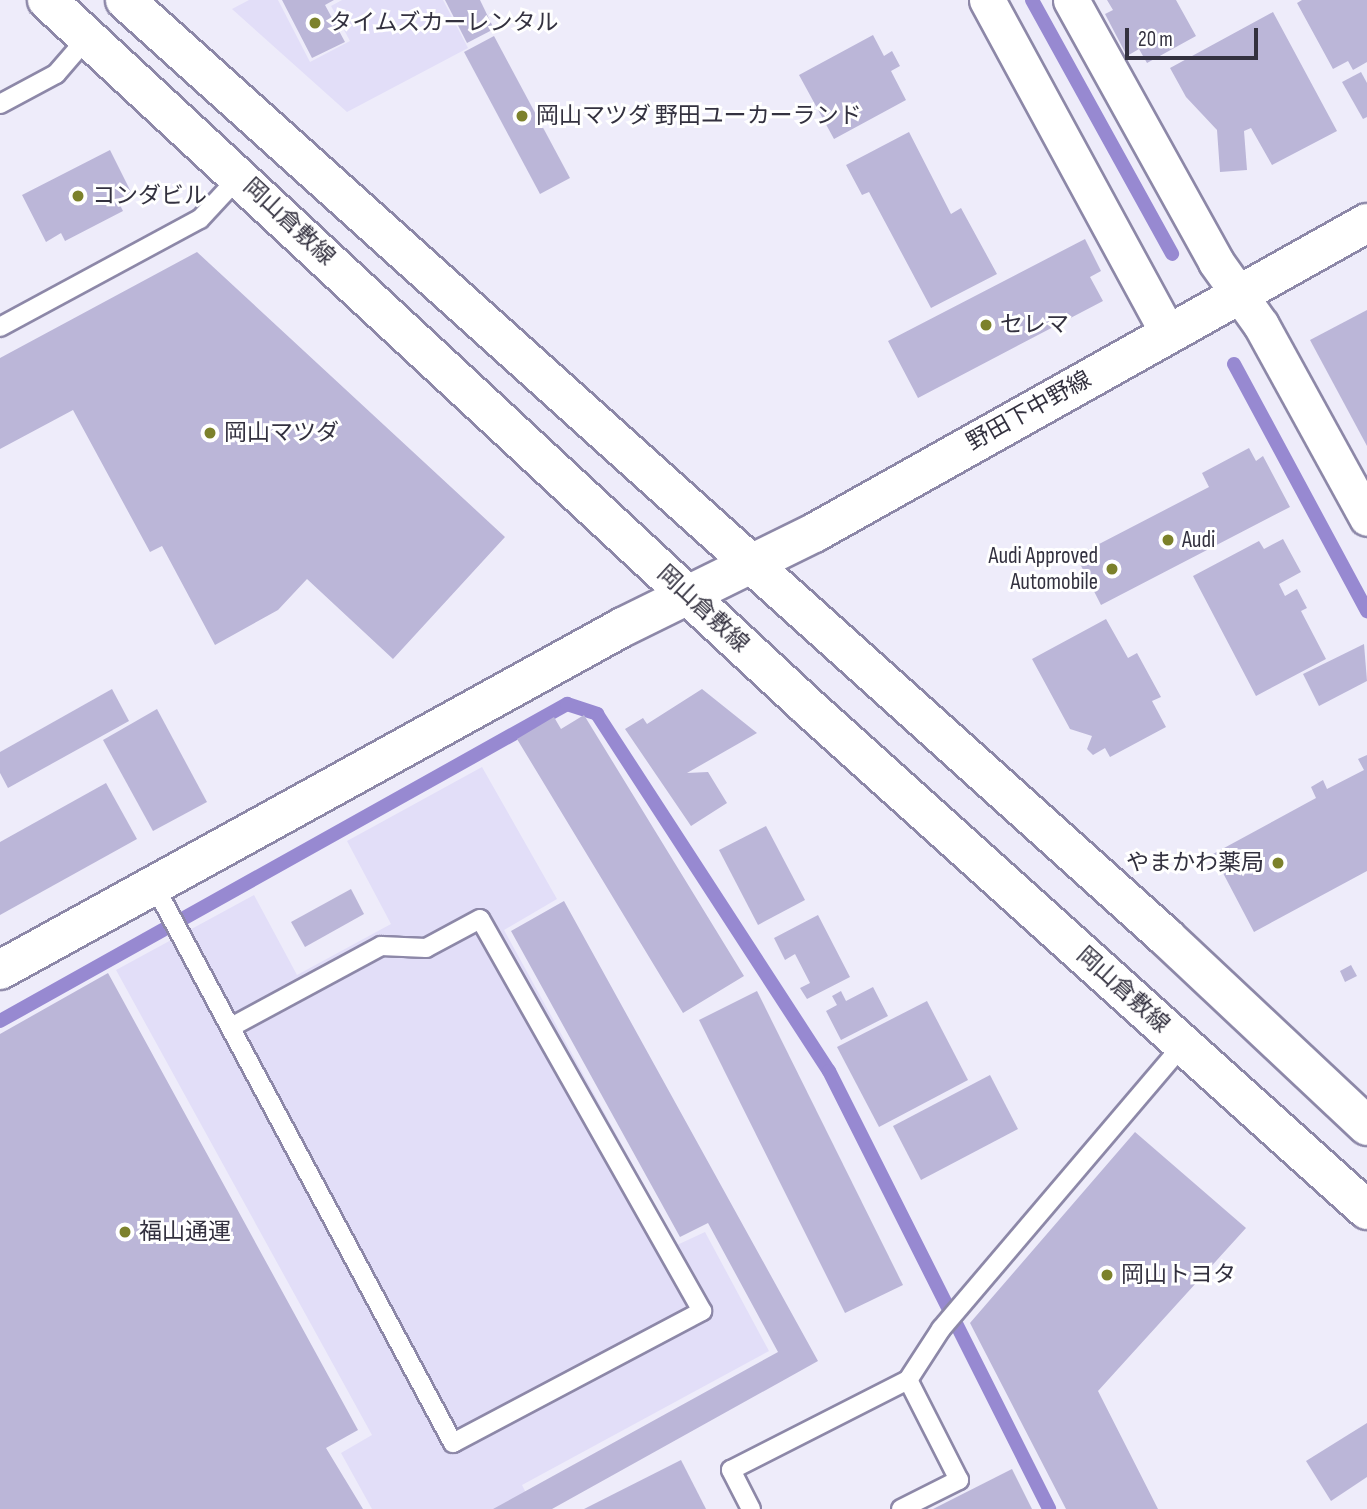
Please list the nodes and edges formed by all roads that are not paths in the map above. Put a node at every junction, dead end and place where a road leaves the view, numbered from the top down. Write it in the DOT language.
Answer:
graph roads {
  1 [pos="47,0"];
  2 [pos="125,0"];
  3 [pos="987,0"];
  4 [pos="1071,0"];
  5 [pos="88,37"];
  6 [pos="0,104"];
  7 [pos="240,176"];
  8 [pos="1367,223"];
  9 [pos="1239,295"];
  10 [pos="0,327"];
  11 [pos="1168,334"];
  12 [pos="1367,518"];
  13 [pos="752,564"];
  14 [pos="688,596"];
  15 [pos="163,900"];
  16 [pos="0,970"];
  17 [pos="231,1027"];
  18 [pos="1183,1045"];
  19 [pos="1367,1126"];
  20 [pos="1367,1210"];
  21 [pos="908,1380"];
  22 [pos="751,1509"];
  23 [pos="901,1509"];
  1 -- 5 [label="main road, 岡山倉敷線"];
  2 -- 13 [label="main road"];
  3 -- 11 [label="street"];
  4 -- 9 [label="street"];
  5 -- 6 [label="lane"];
  5 -- 7 [label="main road, 岡山倉敷線"];
  7 -- 10 [label="lane"];
  7 -- 14 [label="main road, 岡山倉敷線"];
  8 -- 9 [label="main road, 野田下中野線"];
  9 -- 11 [label="main road, 野田下中野線"];
  9 -- 12 [label="street"];
  11 -- 13 [label="main road, 野田下中野線"];
  13 -- 14 [label="main road, 野田下中野線"];
  13 -- 19 [label="main road"];
  14 -- 15 [label="main road, 野田下中野線"];
  14 -- 18 [label="main road, 岡山倉敷線"];
  15 -- 16 [label="main road, 野田下中野線"];
  15 -- 17 [label="lane"];
  17 -- 17 [label="lane"];
  18 -- 20 [label="main road, 岡山倉敷線"];
  18 -- 21 [label="lane"];
  21 -- 22 [label="lane"];
  21 -- 23 [label="lane"];
}
